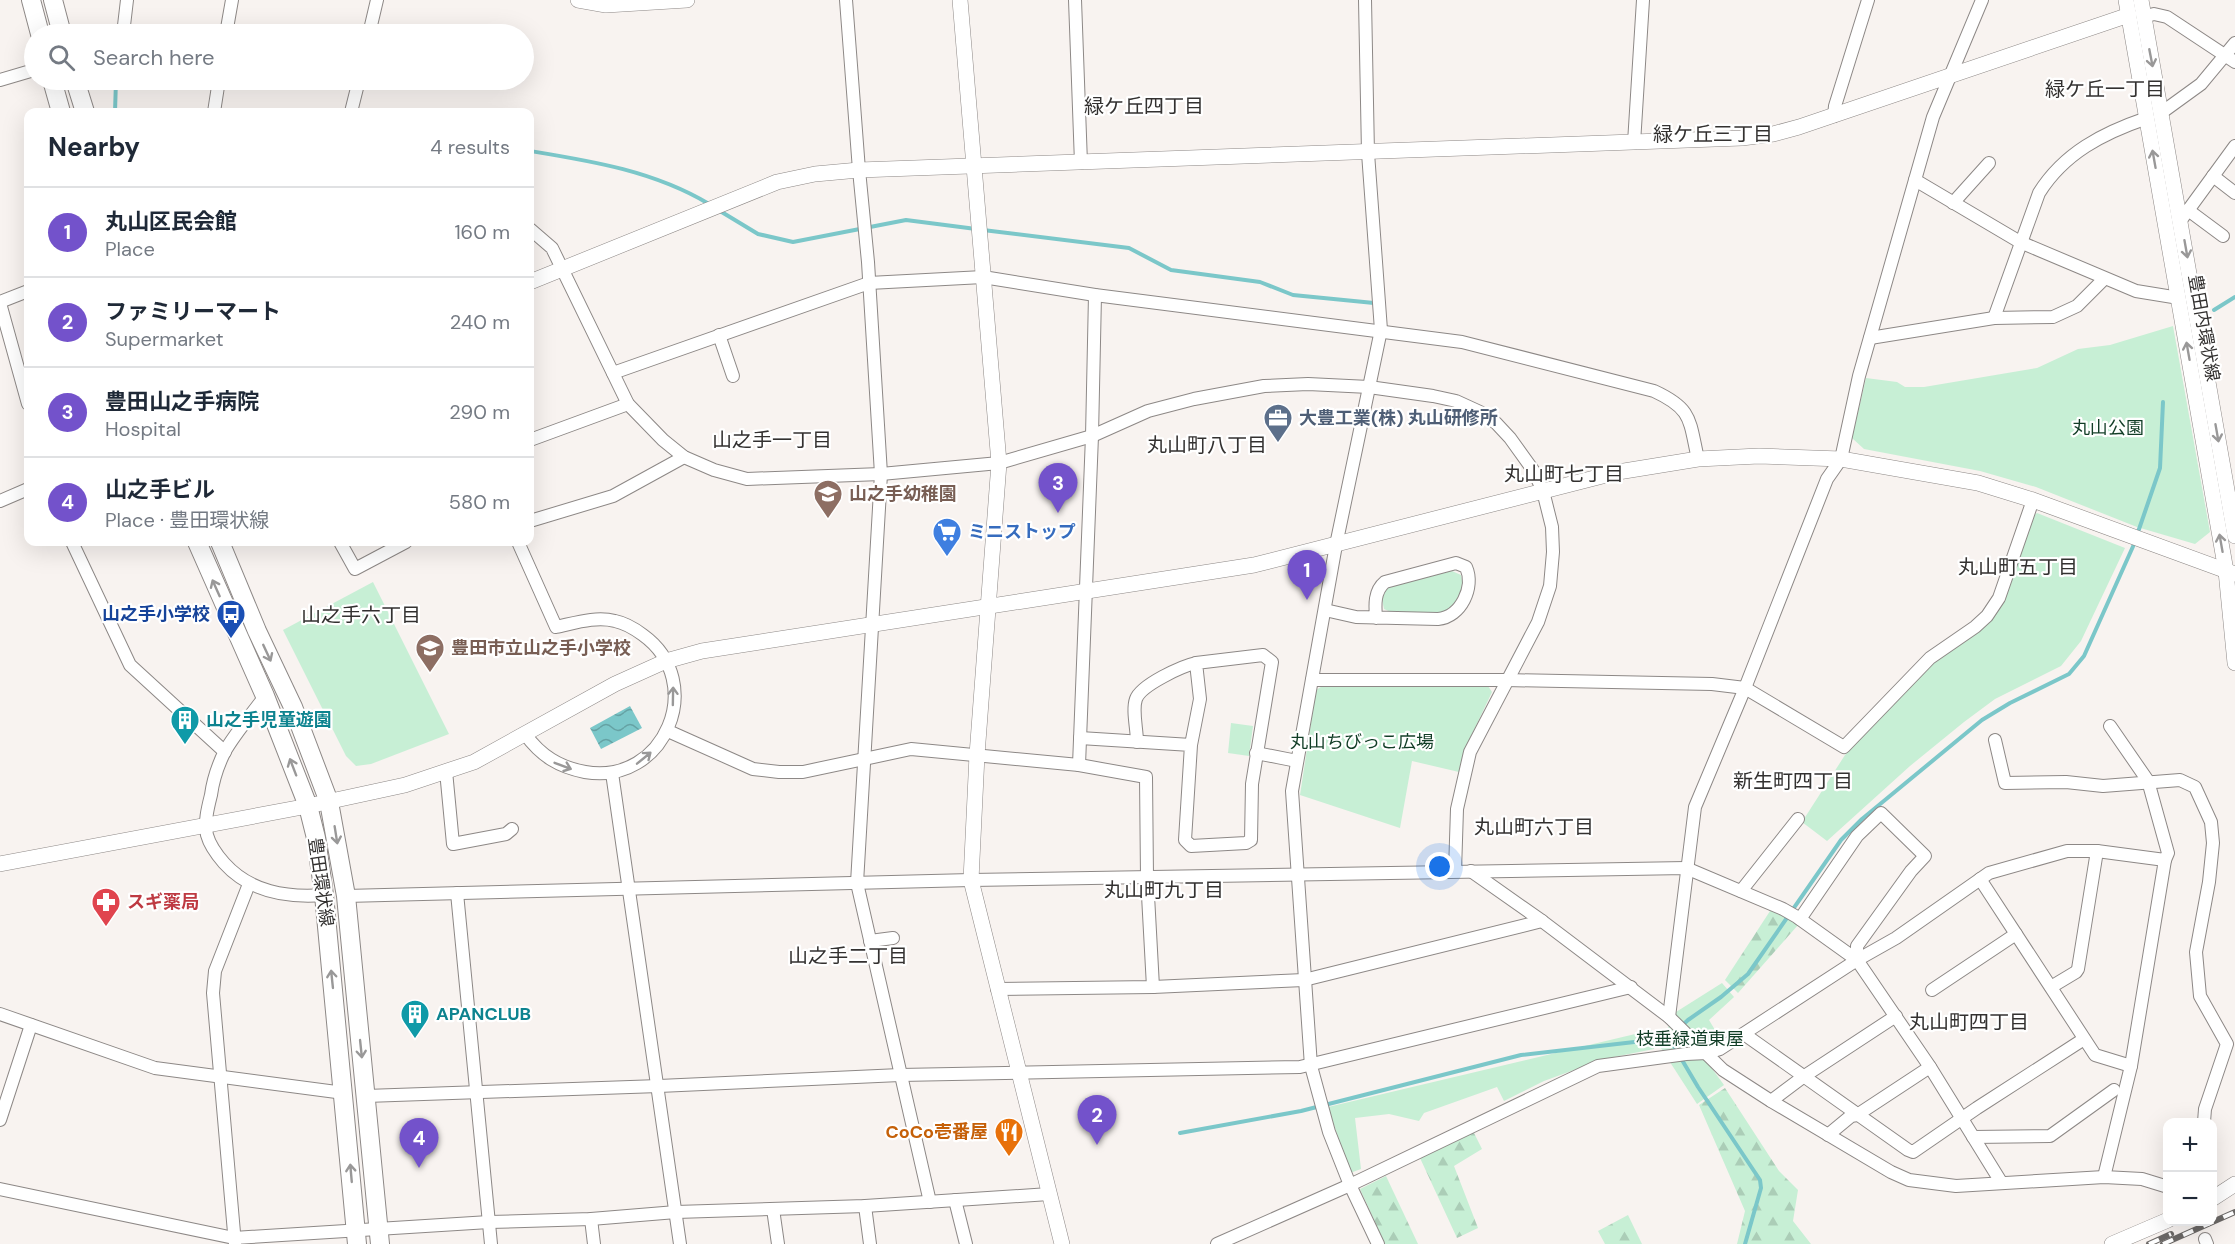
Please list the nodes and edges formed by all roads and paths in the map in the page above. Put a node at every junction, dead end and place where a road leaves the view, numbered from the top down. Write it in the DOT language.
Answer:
graph roads {
  1 [pos="31,0"];
  2 [pos="53,0"];
  3 [pos="127,0"];
  4 [pos="232,0"];
  5 [pos="377,0"];
  6 [pos="579,0"];
  7 [pos="687,0"];
  8 [pos="846,0"];
  9 [pos="960,0"];
  10 [pos="1075,0"];
  11 [pos="1365,0"];
  12 [pos="1643,0"];
  13 [pos="1868,0"];
  14 [pos="1982,0"];
  15 [pos="2141,0"];
  16 [pos="2133,11"];
  17 [pos="37,24"];
  18 [pos="59,24"];
  19 [pos="124,24"];
  20 [pos="228,24"];
  21 [pos="371,24"];
  22 [pos="2235,43"];
  23 [pos="2230,58"];
  24 [pos="24,73"];
  25 [pos="1950,76"];
  26 [pos="0,80"];
  27 [pos="55,90"];
  28 [pos="78,90"];
  29 [pos="217,90"];
  30 [pos="356,90"];
  31 [pos="60,108"];
  32 [pos="84,108"];
  33 [pos="215,108"];
  34 [pos="352,108"];
  35 [pos="2154,115"];
  36 [pos="1834,116"];
  37 [pos="1634,143"];
  38 [pos="2235,146"];
  39 [pos="1368,153"];
  40 [pos="1081,163"];
  41 [pos="1989,163"];
  42 [pos="975,165"];
  43 [pos="859,170"];
  44 [pos="2213,176"];
  45 [pos="1915,180"];
  46 [pos="2235,193"];
  47 [pos="1953,203"];
  48 [pos="2184,215"];
  49 [pos="534,232"];
  50 [pos="2223,236"];
  51 [pos="2020,242"];
  52 [pos="563,268"];
  53 [pos="983,277"];
  54 [pos="2104,279"];
  55 [pos="534,280"];
  56 [pos="869,283"];
  57 [pos="24,293"];
  58 [pos="1095,295"];
  59 [pos="2179,298"];
  60 [pos="0,303"];
  61 [pos="1994,318"];
  62 [pos="1381,330"];
  63 [pos="719,335"];
  64 [pos="1870,338"];
  65 [pos="613,373"];
  66 [pos="733,376"];
  67 [pos="1369,387"];
  68 [pos="24,390"];
  69 [pos="628,404"];
  70 [pos="1092,436"];
  71 [pos="534,439"];
  72 [pos="684,457"];
  73 [pos="1698,459"];
  74 [pos="1841,459"];
  75 [pos="999,463"];
  76 [pos="881,474"];
  77 [pos="24,491"];
  78 [pos="1543,491"];
  79 [pos="2033,500"];
  80 [pos="0,501"];
  81 [pos="534,520"];
  82 [pos="2235,536"];
  83 [pos="1336,545"];
  84 [pos="74,546"];
  85 [pos="199,546"];
  86 [pos="222,546"];
  87 [pos="342,546"];
  88 [pos="398,546"];
  89 [pos="520,546"];
  90 [pos="2231,572"];
  91 [pos="1084,590"];
  92 [pos="988,606"];
  93 [pos="1325,610"];
  94 [pos="1376,618"];
  95 [pos="873,624"];
  96 [pos="666,661"];
  97 [pos="1196,663"];
  98 [pos="2235,663"];
  99 [pos="1312,680"];
  100 [pos="1506,680"];
  101 [pos="1745,688"];
  102 [pos="265,696"];
  103 [pos="2110,726"];
  104 [pos="668,731"];
  105 [pos="525,734"];
  106 [pos="1080,738"];
  107 [pos="1995,740"];
  108 [pos="1137,742"];
  109 [pos="1191,745"];
  110 [pos="225,752"];
  111 [pos="1256,753"];
  112 [pos="977,755"];
  113 [pos="865,759"];
  114 [pos="1297,761"];
  115 [pos="1079,765"];
  116 [pos="446,771"];
  117 [pos="612,773"];
  118 [pos="2148,781"];
  119 [pos="329,802"];
  120 [pos="308,806"];
  121 [pos="1798,819"];
  122 [pos="206,825"];
  123 [pos="512,829"];
  124 [pos="2097,851"];
  125 [pos="2165,860"];
  126 [pos="0,864"];
  127 [pos="1686,868"];
  128 [pos="1455,871"];
  129 [pos="1471,872"];
  130 [pos="1296,874"];
  131 [pos="1147,877"];
  132 [pos="1980,879"];
  133 [pos="971,880"];
  134 [pos="857,882"];
  135 [pos="249,884"];
  136 [pos="629,888"];
  137 [pos="1741,891"];
  138 [pos="458,893"];
  139 [pos="324,895"];
  140 [pos="345,896"];
  141 [pos="1798,918"];
  142 [pos="1542,921"];
  143 [pos="2016,934"];
  144 [pos="893,938"];
  145 [pos="870,941"];
  146 [pos="1857,960"];
  147 [pos="1304,980"];
  148 [pos="1153,987"];
  149 [pos="1631,987"];
  150 [pos="2051,987"];
  151 [pos="997,989"];
  152 [pos="1932,990"];
  153 [pos="0,1014"];
  154 [pos="1896,1016"];
  155 [pos="1671,1018"];
  156 [pos="32,1025"];
  157 [pos="1744,1034"];
  158 [pos="2084,1039"];
  159 [pos="1707,1053"];
  160 [pos="1311,1066"];
  161 [pos="2131,1066"];
  162 [pos="1930,1067"];
  163 [pos="1019,1072"];
  164 [pos="900,1075"];
  165 [pos="221,1077"];
  166 [pos="1803,1077"];
  167 [pos="659,1086"];
  168 [pos="2114,1090"];
  169 [pos="476,1092"];
  170 [pos="344,1093"];
  171 [pos="366,1096"];
  172 [pos="1771,1101"];
  173 [pos="1857,1115"];
  174 [pos="2204,1118"];
  175 [pos="0,1119"];
  176 [pos="1962,1119"];
  177 [pos="1828,1135"];
  178 [pos="1973,1137"];
  179 [pos="2104,1177"];
  180 [pos="2001,1182"];
  181 [pos="2235,1184"];
  182 [pos="1350,1185"];
  183 [pos="2163,1185"];
  184 [pos="0,1190"];
  185 [pos="1049,1194"];
  186 [pos="2217,1196"];
  187 [pos="955,1200"];
  188 [pos="930,1202"];
  189 [pos="865,1206"];
  190 [pos="773,1209"];
  191 [pos="676,1212"];
  192 [pos="591,1219"];
  193 [pos="489,1222"];
  194 [pos="2163,1222"];
  195 [pos="379,1237"];
  196 [pos="357,1238"];
  197 [pos="234,1241"];
  198 [pos="491,1244"];
  199 [pos="594,1244"];
  200 [pos="680,1244"];
  201 [pos="778,1244"];
  202 [pos="870,1244"];
  203 [pos="966,1244"];
  204 [pos="1062,1244"];
  205 [pos="1217,1244"];
  206 [pos="1378,1244"];
  207 [pos="2112,1244"];
  1 -- 17 [label="main road"];
  2 -- 18 [label="main road"];
  3 -- 19 [label="street"];
  4 -- 20 [label="street"];
  5 -- 21 [label="street"];
  6 -- 7 [label="street"];
  8 -- 43 [label="street"];
  9 -- 42 [label="street"];
  10 -- 40 [label="street"];
  11 -- 39 [label="street"];
  12 -- 37 [label="street"];
  13 -- 36 [label="street"];
  14 -- 25 [label="street"];
  15 -- 16 [label="street, 豊田内環状線"];
  16 -- 23 [label="street"];
  16 -- 25 [label="street"];
  16 -- 35 [label="street, 豊田内環状線"];
  22 -- 23 [label="street"];
  23 -- 35 [label="street"];
  24 -- 26 [label="street"];
  25 -- 36 [label="street"];
  25 -- 45 [label="street"];
  27 -- 31 [label="main road"];
  28 -- 32 [label="main road"];
  29 -- 33 [label="street"];
  30 -- 34 [label="street"];
  35 -- 48 [label="street, 豊田内環状線"];
  35 -- 51 [label="street"];
  59 -- 35 [label="street, 豊田内環状線, one-way"];
  36 -- 37 [label="street"];
  37 -- 39 [label="street"];
  38 -- 44 [label="street"];
  39 -- 40 [label="street"];
  39 -- 62 [label="street"];
  40 -- 42 [label="street"];
  41 -- 47 [label="street"];
  42 -- 43 [label="street"];
  42 -- 53 [label="street"];
  43 -- 52 [label="street"];
  43 -- 56 [label="street"];
  44 -- 46 [label="street"];
  44 -- 48 [label="street"];
  45 -- 47 [label="street"];
  45 -- 64 [label="street"];
  47 -- 51 [label="street"];
  48 -- 50 [label="street"];
  48 -- 82 [label="street, 豊田内環状線, one-way"];
  49 -- 52 [label="street"];
  51 -- 54 [label="street"];
  51 -- 61 [label="street"];
  52 -- 55 [label="street"];
  52 -- 65 [label="street"];
  53 -- 56 [label="street"];
  53 -- 58 [label="street"];
  53 -- 75 [label="street"];
  54 -- 59 [label="street"];
  54 -- 61 [label="street"];
  56 -- 63 [label="street"];
  56 -- 76 [label="street"];
  57 -- 60 [label="street"];
  58 -- 62 [label="street"];
  58 -- 70 [label="street"];
  90 -- 59 [label="street, 豊田内環状線, one-way"];
  60 -- 68 [label="street"];
  61 -- 64 [label="street"];
  62 -- 67 [label="street"];
  62 -- 73 [label="street"];
  63 -- 65 [label="street"];
  63 -- 66 [label="street"];
  64 -- 74 [label="street"];
  65 -- 69 [label="street"];
  67 -- 70 [label="street"];
  67 -- 78 [label="street"];
  67 -- 83 [label="street"];
  69 -- 71 [label="street"];
  69 -- 72 [label="street"];
  70 -- 75 [label="street"];
  70 -- 91 [label="street"];
  72 -- 76 [label="street"];
  72 -- 81 [label="street"];
  73 -- 74 [label="street"];
  73 -- 78 [label="street"];
  74 -- 79 [label="street"];
  74 -- 101 [label="street"];
  75 -- 76 [label="street"];
  75 -- 92 [label="street"];
  76 -- 95 [label="street"];
  77 -- 80 [label="street"];
  78 -- 83 [label="street"];
  78 -- 100 [label="street"];
  79 -- 90 [label="street"];
  79 -- 101 [label="street"];
  83 -- 91 [label="street"];
  83 -- 93 [label="street"];
  84 -- 110 [label="street"];
  102 -- 85 [label="main road, 豊田環状線, one-way"];
  86 -- 119 [label="main road, 豊田環状線, one-way"];
  87 -- 88 [label="street"];
  89 -- 96 [label="street"];
  90 -- 98 [label="street, 豊田内環状線"];
  91 -- 92 [label="street"];
  91 -- 106 [label="street"];
  92 -- 95 [label="street"];
  92 -- 112 [label="street"];
  93 -- 94 [label="street"];
  93 -- 99 [label="street"];
  94 -- 94 [label="street"];
  95 -- 96 [label="street"];
  95 -- 113 [label="street"];
  104 -- 96 [label="street, one-way"];
  96 -- 105 [label="street"];
  97 -- 108 [label="street"];
  97 -- 109 [label="street"];
  97 -- 111 [label="street"];
  99 -- 100 [label="street"];
  99 -- 114 [label="street"];
  100 -- 101 [label="street"];
  100 -- 128 [label="street"];
  101 -- 127 [label="street"];
  102 -- 110 [label="street"];
  120 -- 102 [label="main road, 豊田環状線, one-way"];
  103 -- 118 [label="street"];
  104 -- 113 [label="street"];
  117 -- 104 [label="street, one-way"];
  105 -- 116 [label="street"];
  105 -- 117 [label="street, one-way"];
  106 -- 108 [label="street"];
  106 -- 115 [label="street"];
  107 -- 118 [label="street"];
  108 -- 109 [label="street"];
  109 -- 111 [label="street"];
  110 -- 122 [label="street"];
  111 -- 114 [label="street"];
  112 -- 113 [label="street"];
  112 -- 115 [label="street"];
  112 -- 133 [label="street"];
  113 -- 134 [label="street"];
  114 -- 130 [label="street"];
  115 -- 131 [label="street"];
  116 -- 119 [label="street"];
  116 -- 123 [label="street"];
  117 -- 136 [label="street"];
  118 -- 125 [label="street"];
  118 -- 174 [label="street"];
  119 -- 120 [label="street"];
  119 -- 140 [label="main road, 豊田環状線, one-way"];
  120 -- 122 [label="street"];
  120 -- 139 [label="main road, 豊田環状線"];
  121 -- 137 [label="street"];
  122 -- 126 [label="street"];
  122 -- 135 [label="street"];
  124 -- 125 [label="street"];
  124 -- 132 [label="street"];
  124 -- 150 [label="street"];
  125 -- 161 [label="street"];
  127 -- 129 [label="street"];
  127 -- 137 [label="street"];
  127 -- 155 [label="street"];
  128 -- 129 [label="street"];
  128 -- 130 [label="street"];
  129 -- 142 [label="street"];
  130 -- 131 [label="street"];
  130 -- 147 [label="street"];
  131 -- 133 [label="street"];
  131 -- 148 [label="street"];
  132 -- 143 [label="street"];
  132 -- 146 [label="street"];
  133 -- 134 [label="street"];
  133 -- 151 [label="street"];
  134 -- 136 [label="street"];
  134 -- 145 [label="street"];
  135 -- 139 [label="street"];
  135 -- 165 [label="street"];
  136 -- 138 [label="street"];
  136 -- 167 [label="street"];
  137 -- 141 [label="street"];
  138 -- 140 [label="street"];
  138 -- 169 [label="street"];
  170 -- 139 [label="main road, 豊田環状線, one-way"];
  140 -- 171 [label="main road, 豊田環状線, one-way"];
  141 -- 146 [label="street"];
  141 -- 146 [label="street"];
  142 -- 147 [label="street"];
  142 -- 149 [label="street"];
  143 -- 150 [label="street"];
  143 -- 152 [label="street"];
  144 -- 145 [label="street"];
  145 -- 164 [label="street"];
  146 -- 154 [label="street"];
  146 -- 157 [label="street"];
  147 -- 148 [label="street"];
  147 -- 160 [label="street"];
  148 -- 151 [label="street"];
  149 -- 155 [label="street"];
  149 -- 160 [label="street"];
  150 -- 158 [label="street"];
  151 -- 163 [label="street"];
  153 -- 156 [label="street"];
  154 -- 162 [label="street"];
  154 -- 166 [label="street"];
  155 -- 159 [label="street"];
  156 -- 165 [label="street"];
  156 -- 175 [label="street"];
  157 -- 159 [label="street"];
  157 -- 166 [label="street"];
  158 -- 161 [label="street"];
  158 -- 176 [label="street"];
  159 -- 172 [label="street"];
  159 -- 182 [label="street"];
  160 -- 163 [label="street"];
  160 -- 182 [label="street"];
  161 -- 179 [label="street"];
  162 -- 173 [label="street"];
  162 -- 176 [label="street"];
  163 -- 164 [label="street"];
  163 -- 185 [label="street"];
  164 -- 167 [label="street"];
  164 -- 188 [label="street"];
  165 -- 170 [label="street"];
  165 -- 197 [label="street"];
  166 -- 172 [label="street"];
  166 -- 173 [label="street"];
  167 -- 169 [label="street"];
  167 -- 191 [label="street"];
  168 -- 178 [label="street"];
  169 -- 171 [label="street"];
  169 -- 193 [label="street"];
  196 -- 170 [label="main road, 豊田環状線, one-way"];
  171 -- 195 [label="main road, 豊田環状線"];
  172 -- 177 [label="street"];
  173 -- 176 [label="street"];
  173 -- 177 [label="street"];
  176 -- 178 [label="street"];
  177 -- 180 [label="street"];
  178 -- 180 [label="street"];
  179 -- 180 [label="street"];
  179 -- 183 [label="street"];
  181 -- 186 [label="street"];
  182 -- 205 [label="street"];
  182 -- 206 [label="street"];
  184 -- 197 [label="street"];
  185 -- 187 [label="street"];
  185 -- 204 [label="street"];
  187 -- 188 [label="street"];
  187 -- 203 [label="street"];
  188 -- 189 [label="street"];
  189 -- 190 [label="street"];
  189 -- 202 [label="street"];
  190 -- 191 [label="street"];
  190 -- 201 [label="street"];
  191 -- 192 [label="street"];
  191 -- 200 [label="street"];
  192 -- 193 [label="street"];
  192 -- 199 [label="street"];
  193 -- 195 [label="street"];
  193 -- 198 [label="street"];
  194 -- 207 [label="street"];
  195 -- 196 [label="street"];
  196 -- 197 [label="street"];
}
